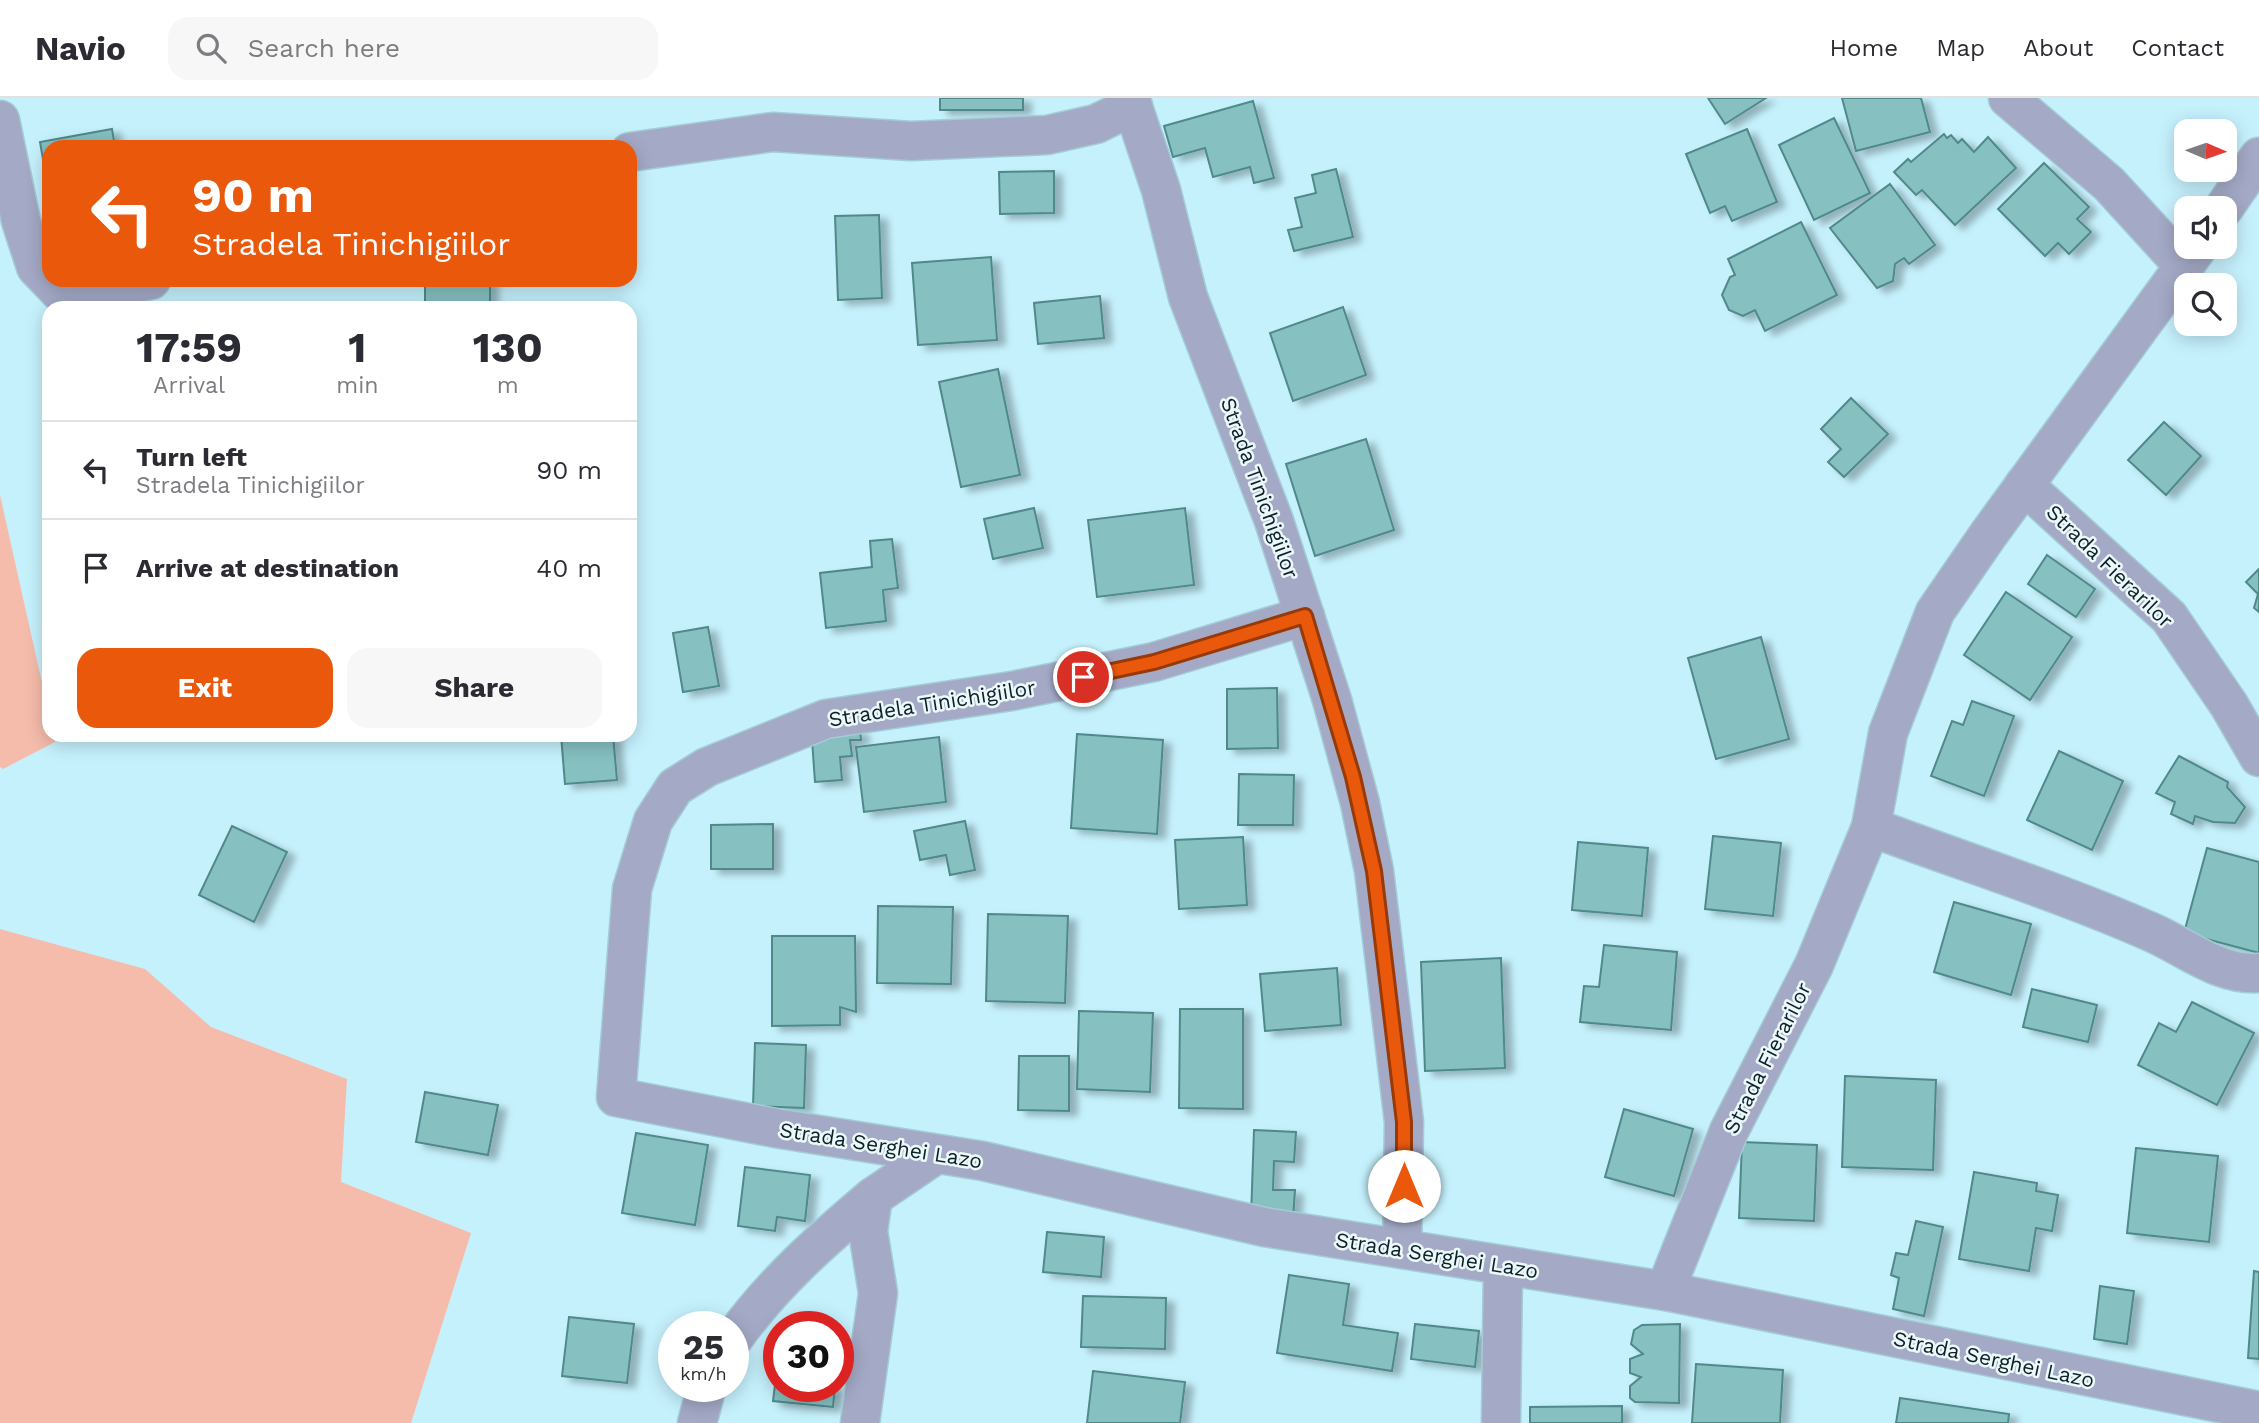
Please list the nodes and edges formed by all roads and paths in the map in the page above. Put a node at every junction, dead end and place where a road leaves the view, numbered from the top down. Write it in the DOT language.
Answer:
graph roads {
  1 [pos="2008,98"];
  2 [pos="1131,102"];
  3 [pos="0,120"];
  4 [pos="637,151"];
  5 [pos="2259,156"];
  6 [pos="2232,196"];
  7 [pos="2174,241"];
  8 [pos="2191,259"];
  9 [pos="42,273"];
  10 [pos="55,287"];
  11 [pos="116,287"];
  12 [pos="2024,485"];
  13 [pos="1305,616"];
  14 [pos="2259,757"];
  15 [pos="1871,827"];
  16 [pos="2259,973"];
  17 [pos="616,1097"];
  18 [pos="935,1155"];
  19 [pos="873,1197"];
  20 [pos="1402,1249"];
  21 [pos="1503,1266"];
  22 [pos="1665,1291"];
  23 [pos="749,1316"];
  24 [pos="703,1402"];
  25 [pos="2259,1410"];
  26 [pos="697,1423"];
  27 [pos="860,1423"];
  28 [pos="1501,1423"];
  1 -- 7 [label="street, Strada Fierarilor"];
  2 -- 4 [label="street, Strada Tinichigiilor"];
  2 -- 13 [label="street, Strada Tinichigiilor"];
  3 -- 9 [label="street"];
  5 -- 6 [label="street"];
  8 -- 12 [label="street, Strada Fierarilor"];
  10 -- 11 [label="street"];
  12 -- 14 [label="street, Strada Fierarilor"];
  12 -- 15 [label="street, Strada Fierarilor"];
  13 -- 17 [label="street, Stradela Tinichigiilor"];
  13 -- 20 [label="street, Strada Tinichigiilor"];
  15 -- 16 [label="street"];
  15 -- 22 [label="street, Strada Fierarilor"];
  17 -- 18 [label="street, Strada Serghei Lazo"];
  18 -- 19 [label="street"];
  18 -- 20 [label="street, Strada Serghei Lazo"];
  19 -- 23 [label="street"];
  19 -- 27 [label="street"];
  20 -- 21 [label="street, Strada Serghei Lazo"];
  21 -- 22 [label="street, Strada Serghei Lazo"];
  21 -- 28 [label="street"];
  22 -- 25 [label="street, Strada Serghei Lazo"];
  24 -- 26 [label="street"];
}
